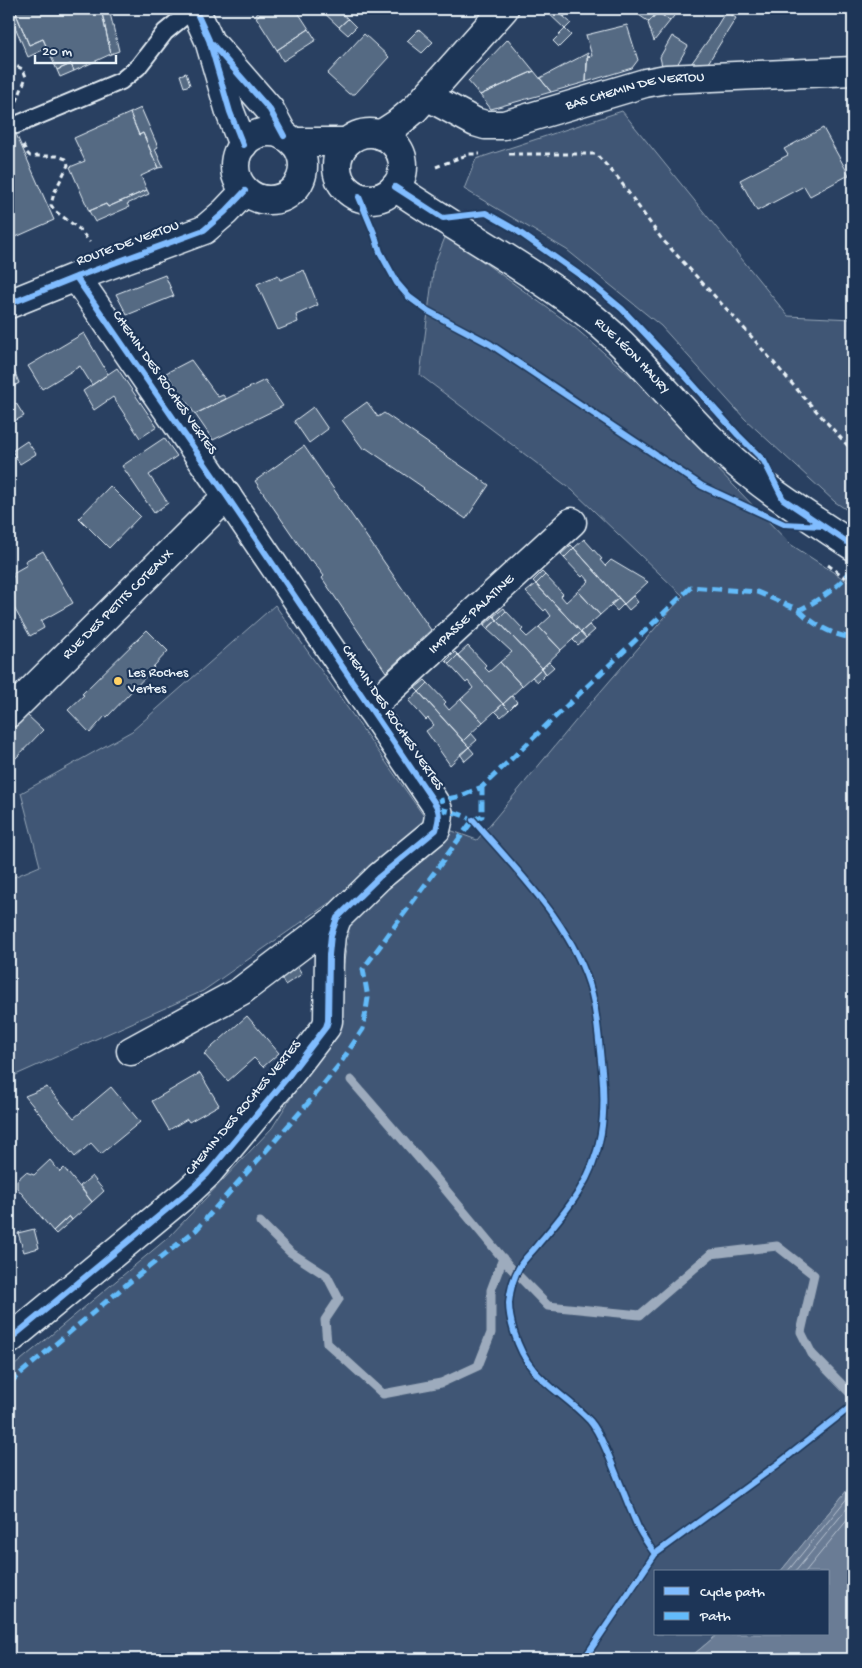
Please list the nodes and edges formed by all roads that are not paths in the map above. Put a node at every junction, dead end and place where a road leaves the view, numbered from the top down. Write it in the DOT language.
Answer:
graph roads {
  1 [pos="194,9"];
  2 [pos="504,9"];
  3 [pos="209,40"];
  4 [pos="853,71"];
  5 [pos="427,96"];
  6 [pos="16,125"];
  7 [pos="380,135"];
  8 [pos="288,139"];
  9 [pos="347,142"];
  10 [pos="242,145"];
  11 [pos="298,184"];
  12 [pos="395,187"];
  13 [pos="346,189"];
  14 [pos="245,191"];
  15 [pos="76,277"];
  16 [pos="9,304"];
  17 [pos="227,496"];
  18 [pos="572,522"];
  19 [pos="853,546"];
  20 [pos="370,708"];
  21 [pos="9,712"];
  22 [pos="337,918"];
  23 [pos="132,1051"];
  24 [pos="9,1340"];
  1 -- 3 [label="street"];
  1 -- 6 [label="lane"];
  2 -- 5 [label="street"];
  3 -- 8 [label="street"];
  3 -- 10 [label="street"];
  4 -- 5 [label="street, BAS CHEMIN DE VERTOU"];
  5 -- 7 [label="street"];
  7 -- 9 [label="street"];
  7 -- 12 [label="street"];
  8 -- 9 [label="street"];
  8 -- 10 [label="street"];
  8 -- 11 [label="street"];
  9 -- 13 [label="street"];
  10 -- 14 [label="street"];
  11 -- 13 [label="street"];
  11 -- 14 [label="street"];
  12 -- 13 [label="street"];
  12 -- 19 [label="street, RUE LÉON HAURY"];
  14 -- 15 [label="street, ROUTE DE VERTOU"];
  15 -- 16 [label="street, ROUTE DE VERTOU"];
  15 -- 17 [label="street, CHEMIN DES ROCHES VERTES"];
  17 -- 20 [label="street, CHEMIN DES ROCHES VERTES"];
  17 -- 21 [label="street, RUE DES PETITS COTEAUX"];
  18 -- 20 [label="street, IMPASSE PALATINE"];
  20 -- 22 [label="street, CHEMIN DES ROCHES VERTES"];
  22 -- 23 [label="street, CHEMIN DES ROCHES VERTES"];
  22 -- 24 [label="street, CHEMIN DES ROCHES VERTES"];
}
